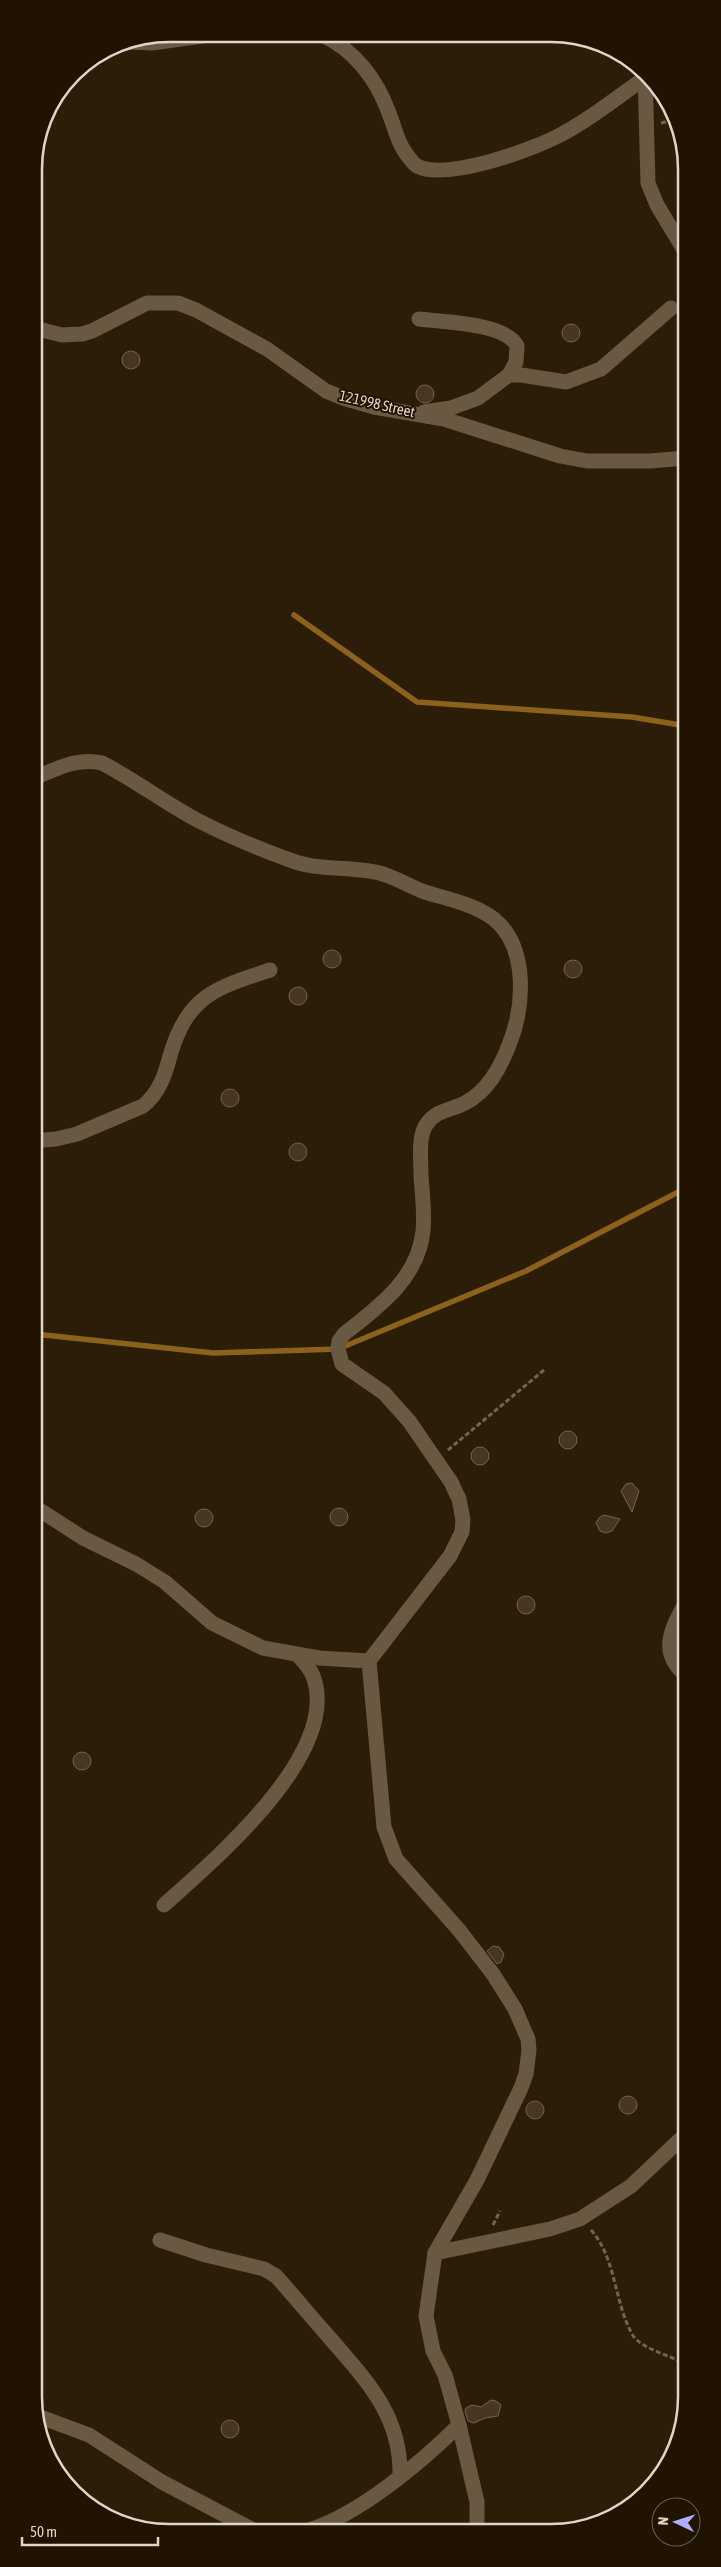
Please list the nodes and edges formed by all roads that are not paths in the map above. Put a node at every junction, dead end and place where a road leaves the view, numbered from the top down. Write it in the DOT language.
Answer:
graph roads {
  1 [pos="334,43"];
  2 [pos="640,79"];
  3 [pos="645,84"];
  4 [pos="678,240"];
  5 [pos="671,308"];
  6 [pos="419,319"];
  7 [pos="43,330"];
  8 [pos="509,375"];
  9 [pos="416,414"];
  10 [pos="678,459"];
  11 [pos="43,775"];
  12 [pos="270,970"];
  13 [pos="43,1140"];
  14 [pos="42,1512"];
  15 [pos="678,1617"];
  16 [pos="298,1655"];
  17 [pos="369,1661"];
  18 [pos="678,1668"];
  19 [pos="164,1905"];
  20 [pos="678,2142"];
  21 [pos="160,2240"];
  22 [pos="435,2253"];
  23 [pos="45,2419"];
  24 [pos="459,2426"];
  25 [pos="400,2475"];
  26 [pos="242,2524"];
  27 [pos="324,2524"];
  28 [pos="477,2524"];
  1 -- 2 [label="street"];
  3 -- 4 [label="street"];
  5 -- 8 [label="street"];
  6 -- 8 [label="street"];
  7 -- 9 [label="street, 121998 Street"];
  8 -- 9 [label="street"];
  9 -- 10 [label="street, 121998 Street"];
  11 -- 17 [label="street"];
  12 -- 13 [label="street"];
  14 -- 16 [label="street"];
  15 -- 18 [label="street"];
  16 -- 17 [label="street"];
  16 -- 19 [label="street"];
  17 -- 22 [label="street"];
  20 -- 22 [label="street"];
  21 -- 25 [label="street"];
  22 -- 24 [label="street"];
  23 -- 26 [label="street"];
  24 -- 25 [label="street"];
  24 -- 28 [label="street"];
  25 -- 27 [label="street"];
}
